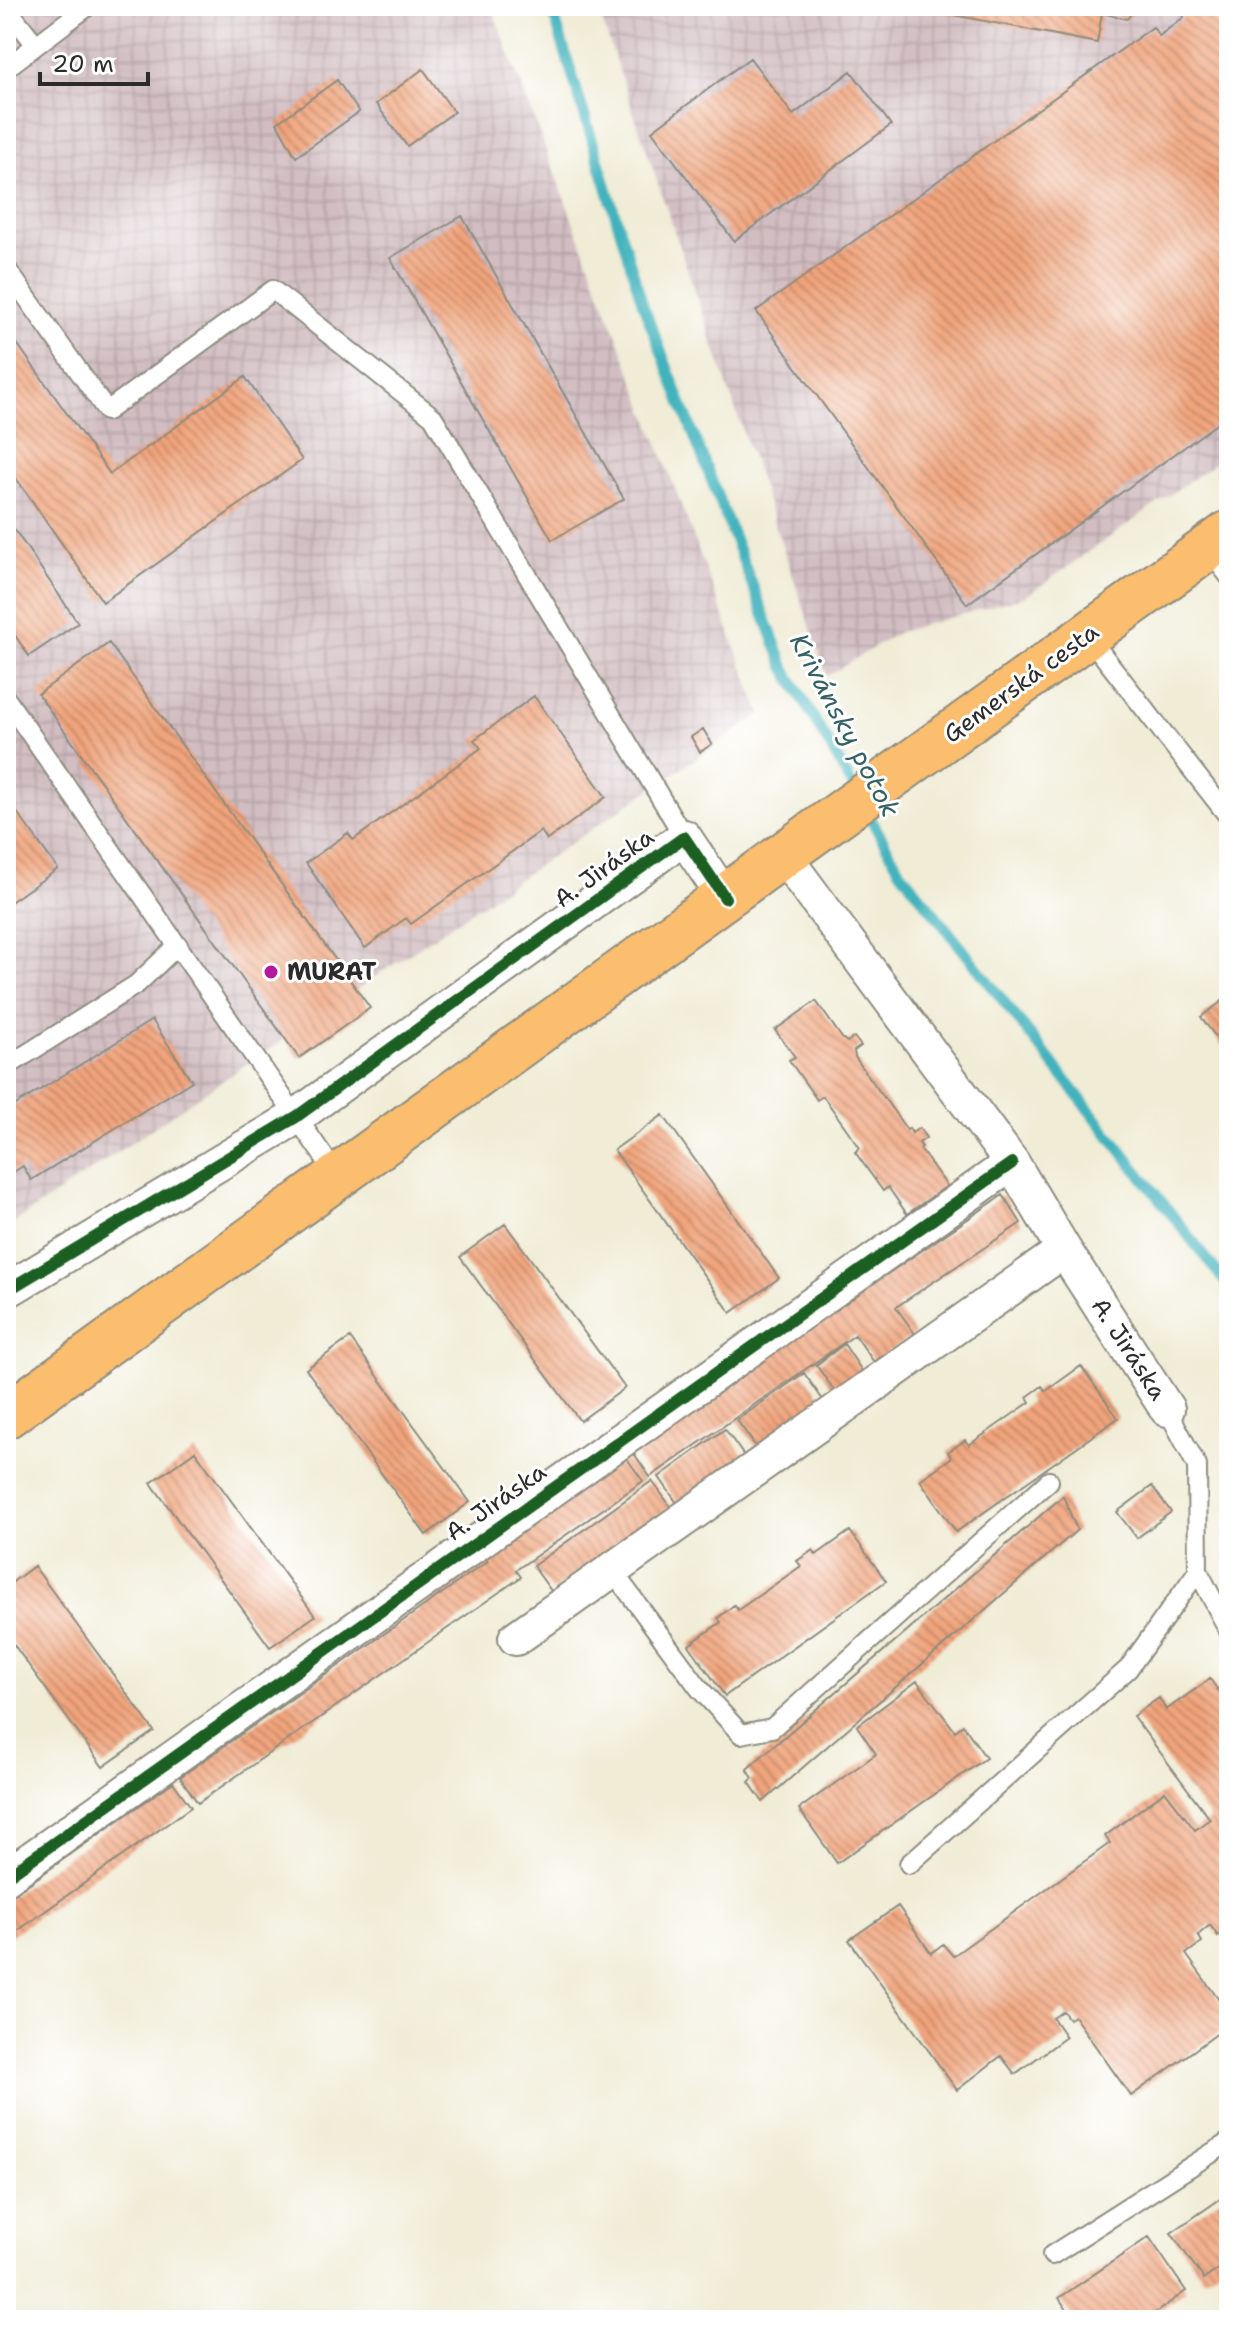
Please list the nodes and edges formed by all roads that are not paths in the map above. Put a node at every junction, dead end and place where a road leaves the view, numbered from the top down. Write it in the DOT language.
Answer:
graph roads {
  1 [pos="88,6"];
  2 [pos="6,7"];
  3 [pos="36,45"];
  4 [pos="6,68"];
  5 [pos="6,268"];
  6 [pos="1222,552"];
  7 [pos="1087,635"];
  8 [pos="6,699"];
  9 [pos="1229,817"];
  10 [pos="684,837"];
  11 [pos="798,844"];
  12 [pos="725,898"];
  13 [pos="178,945"];
  14 [pos="6,1067"];
  15 [pos="296,1117"];
  16 [pos="1012,1163"];
  17 [pos="338,1177"];
  18 [pos="1064,1250"];
  19 [pos="6,1291"];
  20 [pos="1167,1409"];
  21 [pos="6,1416"];
  22 [pos="1049,1481"];
  23 [pos="612,1570"];
  24 [pos="1198,1571"];
  25 [pos="1229,1631"];
  26 [pos="516,1638"];
  27 [pos="909,1864"];
  28 [pos="6,1877"];
  29 [pos="1229,2142"];
  30 [pos="1052,2255"];
  1 -- 3 [label="lane"];
  2 -- 3 [label="lane"];
  3 -- 4 [label="lane"];
  5 -- 10 [label="lane"];
  6 -- 7 [label="main road, Gemerská cesta"];
  7 -- 9 [label="lane"];
  7 -- 11 [label="main road, Gemerská cesta"];
  8 -- 13 [label="lane"];
  10 -- 12 [label="street, A. Jiráska"];
  10 -- 15 [label="street, A. Jiráska"];
  11 -- 12 [label="main road"];
  11 -- 16 [label="street, A. Jiráska"];
  12 -- 17 [label="main road"];
  13 -- 14 [label="lane"];
  13 -- 15 [label="lane"];
  15 -- 17 [label="lane"];
  15 -- 19 [label="street, A. Jiráska"];
  16 -- 18 [label="street, A. Jiráska"];
  16 -- 28 [label="street, A. Jiráska"];
  17 -- 21 [label="main road"];
  18 -- 20 [label="street, A. Jiráska"];
  18 -- 23 [label="street"];
  20 -- 24 [label="lane"];
  22 -- 23 [label="lane"];
  23 -- 26 [label="street"];
  24 -- 25 [label="lane"];
  24 -- 27 [label="lane"];
  29 -- 30 [label="lane"];
}
